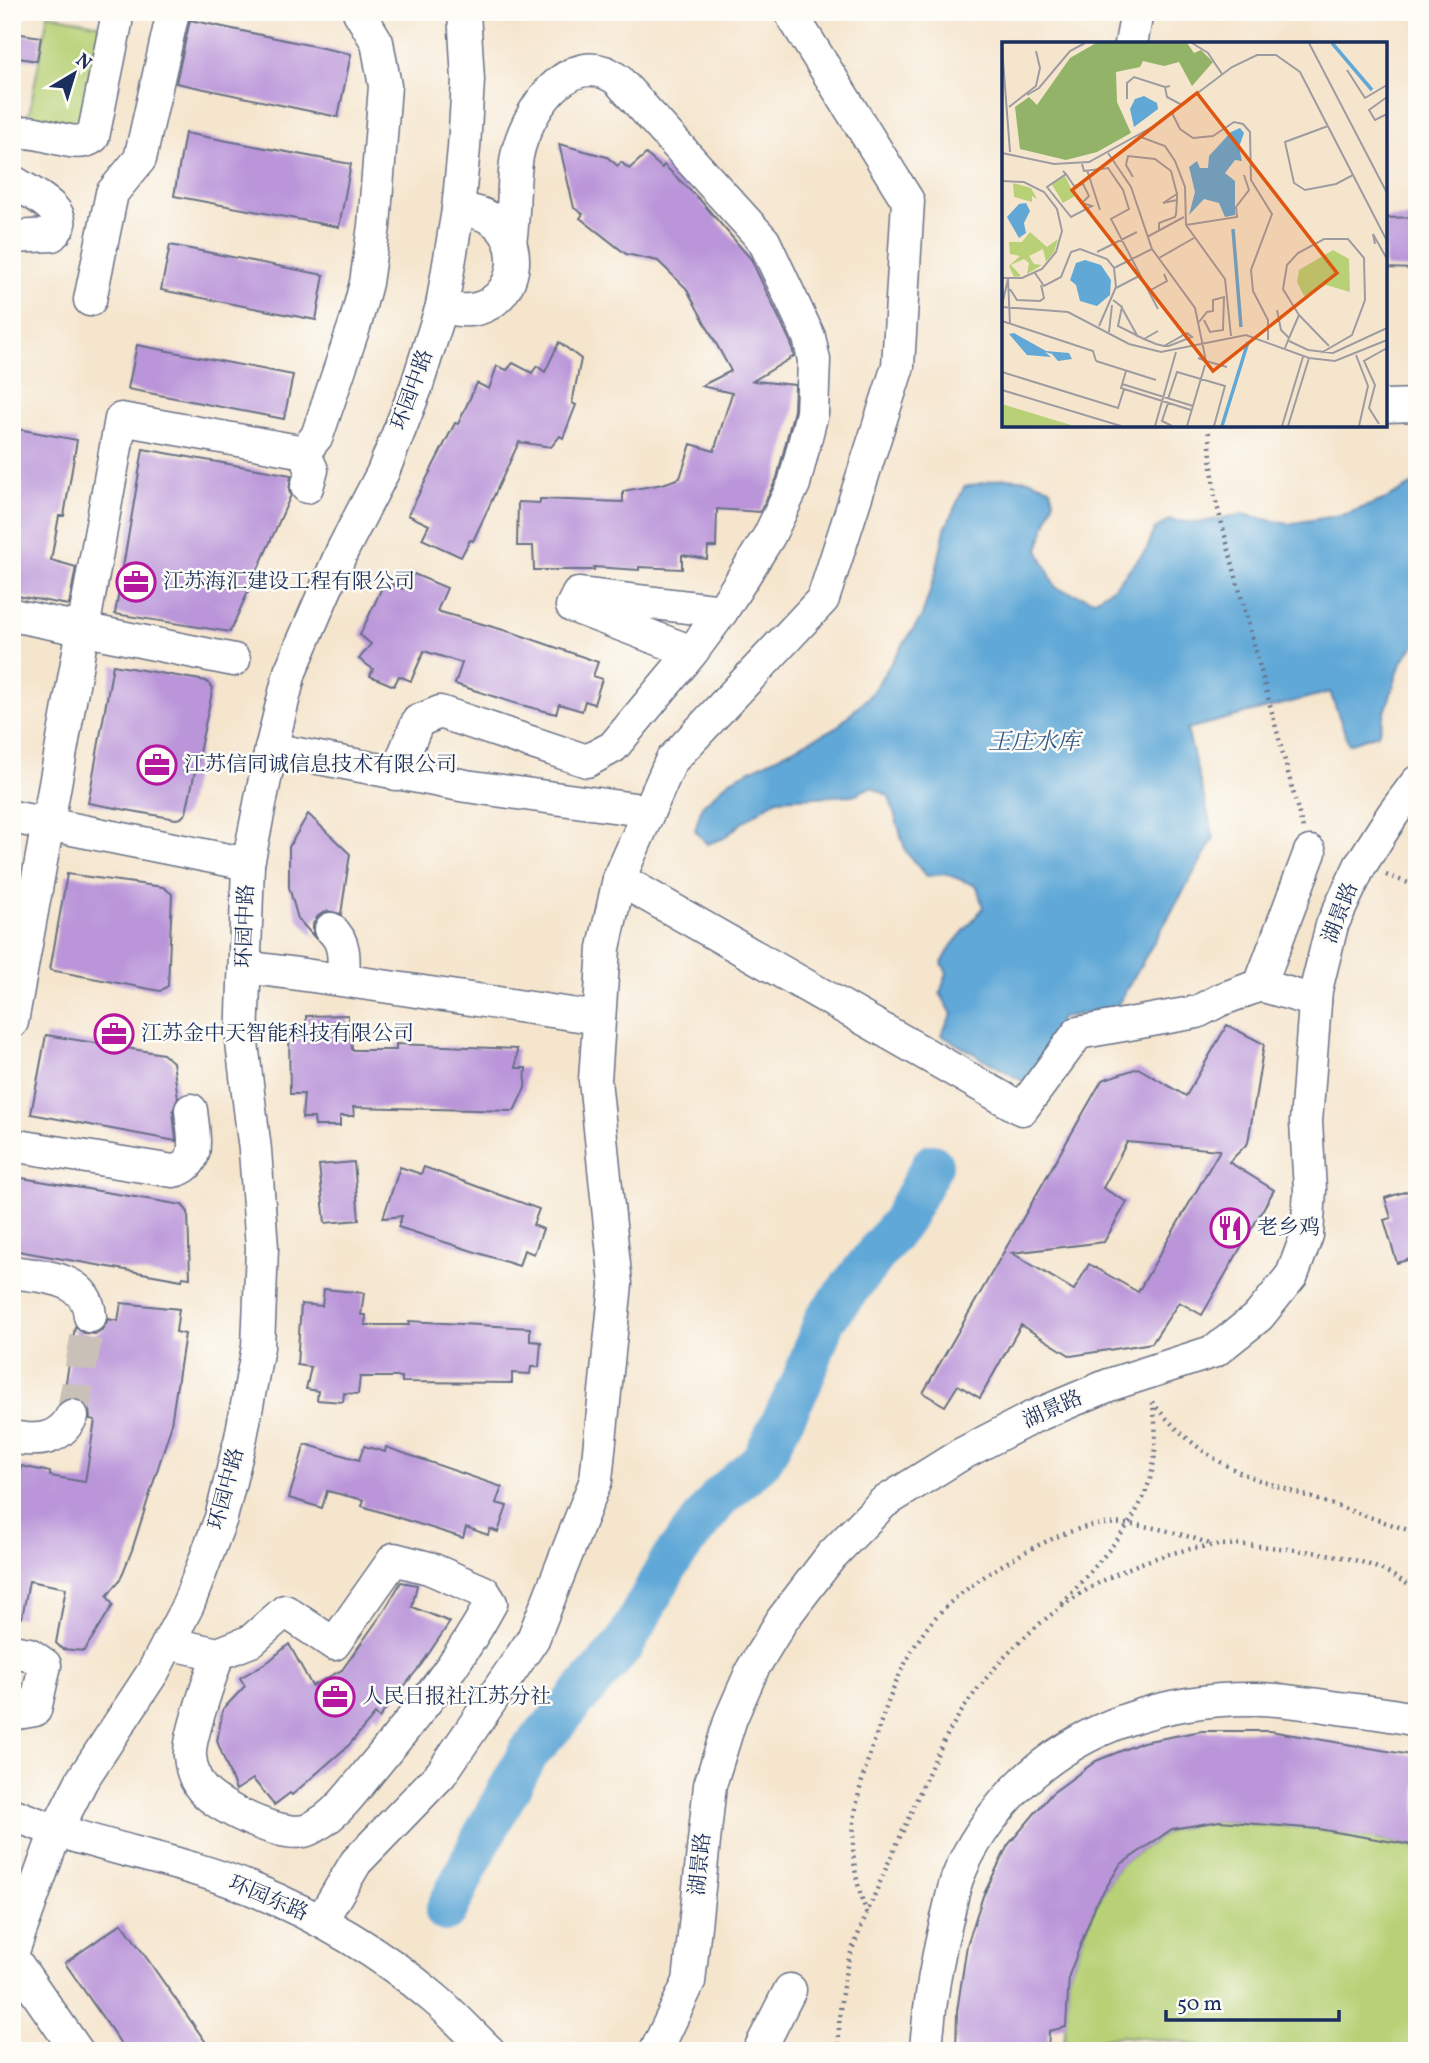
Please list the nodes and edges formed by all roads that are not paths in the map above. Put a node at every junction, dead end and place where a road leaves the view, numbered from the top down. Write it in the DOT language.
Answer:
graph roads {
  1 [pos="116,12"];
  2 [pos="173,12"];
  3 [pos="359,12"];
  4 [pos="464,12"];
  5 [pos="790,12"];
  6 [pos="1137,12"];
  7 [pos="1131,42"];
  8 [pos="14,133"];
  9 [pos="12,181"];
  10 [pos="458,210"];
  11 [pos="12,237"];
  12 [pos="510,242"];
  13 [pos="90,300"];
  14 [pos="442,306"];
  15 [pos="1417,405"];
  16 [pos="1387,406"];
  17 [pos="304,452"];
  18 [pos="307,488"];
  19 [pos="722,611"];
  20 [pos="12,615"];
  21 [pos="83,630"];
  22 [pos="692,652"];
  23 [pos="234,660"];
  24 [pos="271,748"];
  25 [pos="396,774"];
  26 [pos="1417,782"];
  27 [pos="649,811"];
  28 [pos="12,817"];
  29 [pos="48,825"];
  30 [pos="1310,852"];
  31 [pos="248,864"];
  32 [pos="619,879"];
  33 [pos="331,929"];
  34 [pos="245,967"];
  35 [pos="343,979"];
  36 [pos="1260,985"];
  37 [pos="15,986"];
  38 [pos="1315,1001"];
  39 [pos="600,1018"];
  40 [pos="12,1022"];
  41 [pos="191,1110"];
  42 [pos="12,1145"];
  43 [pos="12,1272"];
  44 [pos="90,1317"];
  45 [pos="72,1416"];
  46 [pos="12,1437"];
  47 [pos="168,1643"];
  48 [pos="12,1651"];
  49 [pos="218,1654"];
  50 [pos="12,1714"];
  51 [pos="1417,1720"];
  52 [pos="12,1814"];
  53 [pos="56,1831"];
  54 [pos="321,1921"];
  55 [pos="12,1956"];
  56 [pos="790,1990"];
  57 [pos="78,2051"];
  58 [pos="489,2051"];
  59 [pos="656,2051"];
  60 [pos="759,2051"];
  61 [pos="926,2051"];
  1 -- 8 [label="street"];
  2 -- 13 [label="street"];
  3 -- 17 [label="street"];
  4 -- 10 [label="street, 环园中路"];
  5 -- 27 [label="street"];
  6 -- 7 [label="street"];
  9 -- 11 [label="street"];
  10 -- 12 [label="street"];
  10 -- 14 [label="street, 环园中路"];
  12 -- 14 [label="street"];
  12 -- 19 [label="street"];
  14 -- 24 [label="street, 环园中路"];
  15 -- 16 [label="street"];
  17 -- 18 [label="street"];
  17 -- 21 [label="street"];
  19 -- 22 [label="street"];
  19 -- 22 [label="street"];
  20 -- 21 [label="street"];
  21 -- 23 [label="street"];
  21 -- 29 [label="street"];
  22 -- 25 [label="street"];
  24 -- 25 [label="street"];
  24 -- 31 [label="street, 环园中路"];
  25 -- 27 [label="street"];
  26 -- 38 [label="street, 湖景路"];
  27 -- 32 [label="street"];
  28 -- 29 [label="street"];
  29 -- 31 [label="street"];
  29 -- 37 [label="street"];
  30 -- 36 [label="street"];
  31 -- 34 [label="street, 环园中路"];
  32 -- 36 [label="street"];
  32 -- 39 [label="street"];
  33 -- 35 [label="street"];
  34 -- 35 [label="street"];
  34 -- 47 [label="street, 环园中路"];
  35 -- 39 [label="street"];
  36 -- 38 [label="street"];
  37 -- 40 [label="street"];
  38 -- 59 [label="street, 湖景路"];
  39 -- 54 [label="street"];
  41 -- 42 [label="street"];
  43 -- 44 [label="street"];
  45 -- 46 [label="street"];
  47 -- 49 [label="street"];
  47 -- 53 [label="street, 环园中路"];
  48 -- 50 [label="street"];
  49 -- 49 [label="street"];
  51 -- 61 [label="street"];
  52 -- 53 [label="street, 环园东路"];
  53 -- 54 [label="street, 环园东路"];
  53 -- 55 [label="street, 环园中路"];
  54 -- 58 [label="street, 环园东路"];
  55 -- 57 [label="street"];
  56 -- 60 [label="street"];
}
